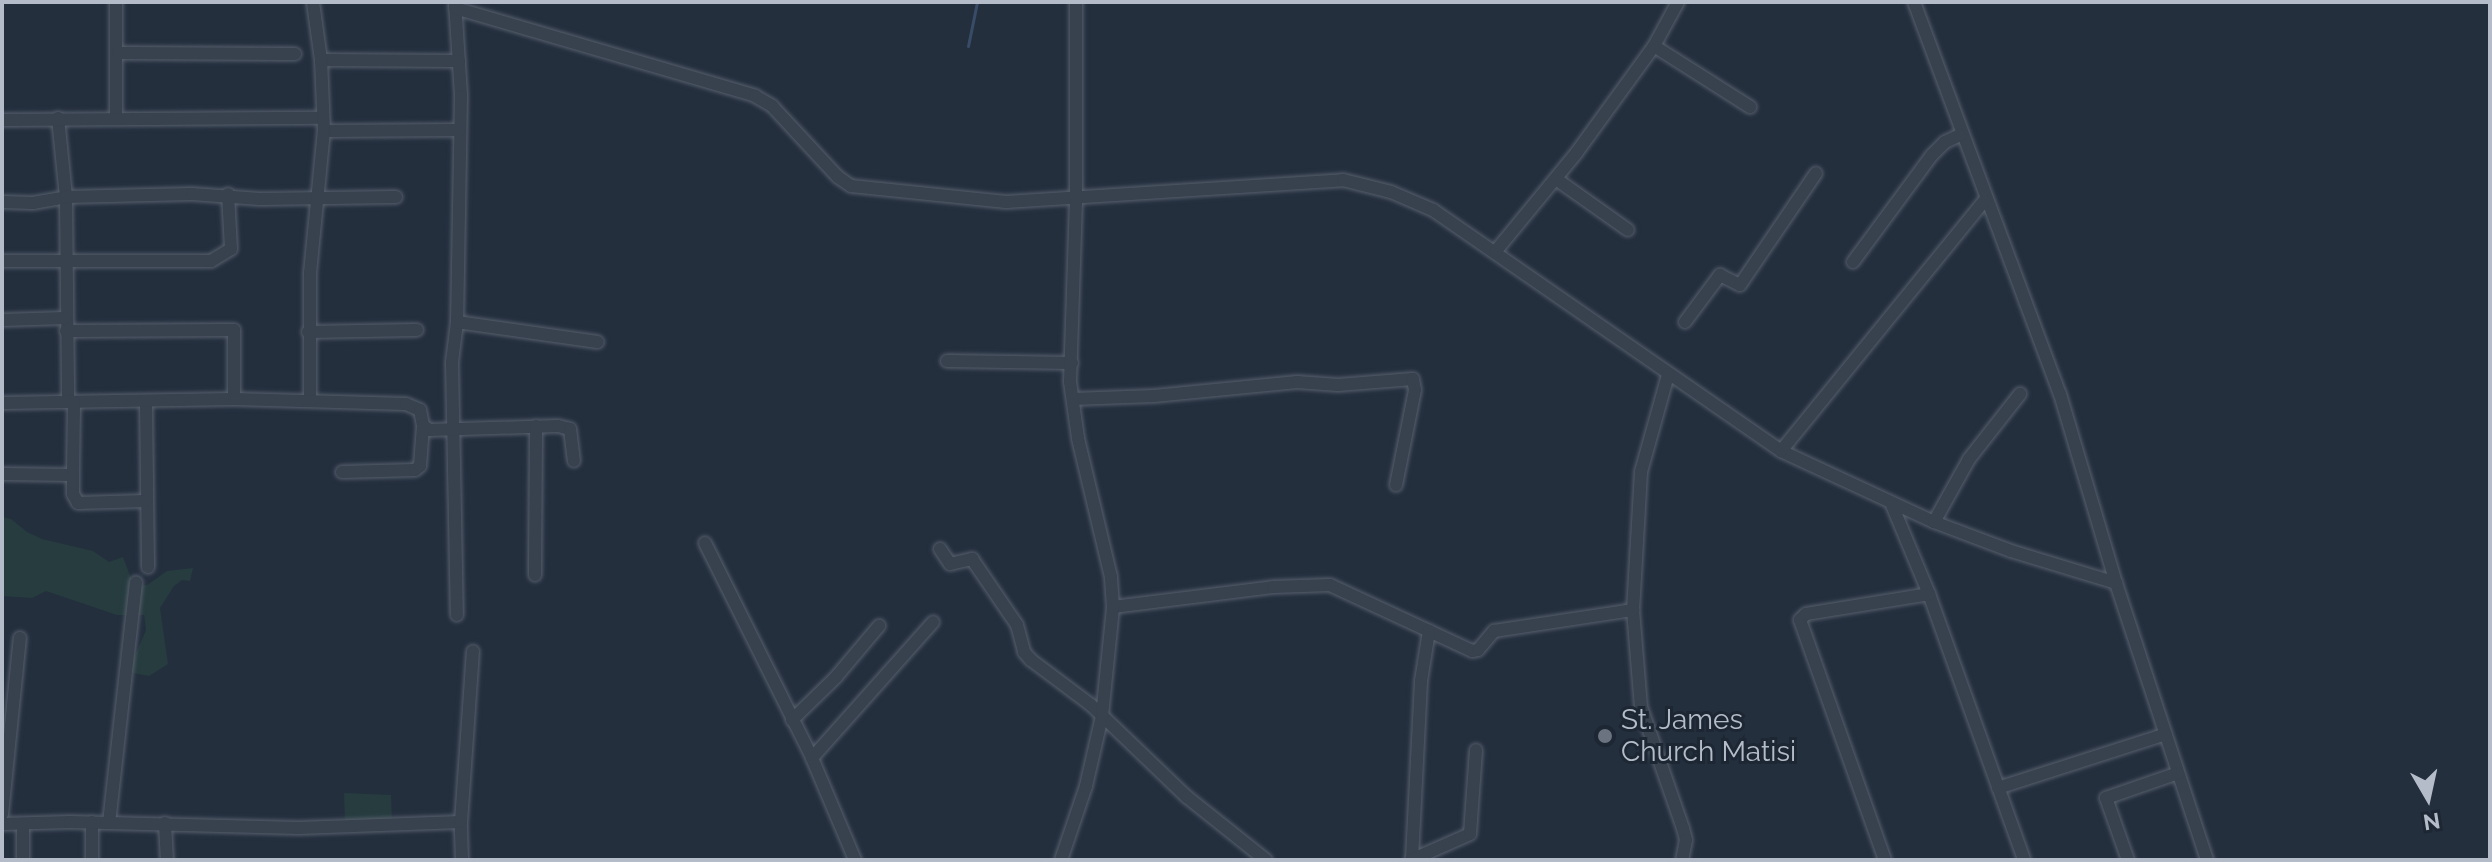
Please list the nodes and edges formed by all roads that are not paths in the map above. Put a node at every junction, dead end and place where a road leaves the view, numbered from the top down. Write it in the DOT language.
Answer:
graph roads {
  1 [pos="116,2"];
  2 [pos="313,2"];
  3 [pos="1076,2"];
  4 [pos="1678,2"];
  5 [pos="1914,2"];
  6 [pos="455,5"];
  7 [pos="1654,46"];
  8 [pos="118,53"];
  9 [pos="295,54"];
  10 [pos="321,60"];
  11 [pos="459,61"];
  12 [pos="1750,107"];
  13 [pos="58,118"];
  14 [pos="116,118"];
  15 [pos="323,118"];
  16 [pos="2,120"];
  17 [pos="460,130"];
  18 [pos="324,131"];
  19 [pos="1960,135"];
  20 [pos="1816,173"];
  21 [pos="1556,179"];
  22 [pos="228,194"];
  23 [pos="66,197"];
  24 [pos="396,197"];
  25 [pos="319,198"];
  26 [pos="1076,199"];
  27 [pos="1985,200"];
  28 [pos="2,202"];
  29 [pos="1628,230"];
  30 [pos="1495,252"];
  31 [pos="65,260"];
  32 [pos="2,261"];
  33 [pos="1853,262"];
  34 [pos="2,320"];
  35 [pos="457,322"];
  36 [pos="1685,322"];
  37 [pos="66,324"];
  38 [pos="417,330"];
  39 [pos="308,332"];
  40 [pos="598,342"];
  41 [pos="947,361"];
  42 [pos="1072,363"];
  43 [pos="1668,375"];
  44 [pos="2020,394"];
  45 [pos="234,399"];
  46 [pos="1073,399"];
  47 [pos="310,401"];
  48 [pos="71,402"];
  49 [pos="146,402"];
  50 [pos="2,403"];
  51 [pos="423,426"];
  52 [pos="536,426"];
  53 [pos="454,427"];
  54 [pos="1781,451"];
  55 [pos="574,461"];
  56 [pos="342,472"];
  57 [pos="2,474"];
  58 [pos="73,475"];
  59 [pos="1396,485"];
  60 [pos="145,501"];
  61 [pos="1892,505"];
  62 [pos="1934,522"];
  63 [pos="705,543"];
  64 [pos="940,549"];
  65 [pos="148,567"];
  66 [pos="535,575"];
  67 [pos="136,583"];
  68 [pos="2116,583"];
  69 [pos="1929,594"];
  70 [pos="1113,607"];
  71 [pos="1633,610"];
  72 [pos="457,615"];
  73 [pos="933,622"];
  74 [pos="879,626"];
  75 [pos="1429,631"];
  76 [pos="20,638"];
  77 [pos="473,651"];
  78 [pos="1102,716"];
  79 [pos="792,720"];
  80 [pos="2166,734"];
  81 [pos="1476,750"];
  82 [pos="812,758"];
  83 [pos="2178,773"];
  84 [pos="1998,788"];
  85 [pos="2,814"];
  86 [pos="92,822"];
  87 [pos="461,822"];
  88 [pos="109,823"];
  89 [pos="165,823"];
  90 [pos="2,824"];
  91 [pos="23,824"];
  92 [pos="23,860"];
  93 [pos="92,860"];
  94 [pos="167,860"];
  95 [pos="462,860"];
  96 [pos="855,860"];
  97 [pos="1062,860"];
  98 [pos="1266,860"];
  99 [pos="1411,860"];
  100 [pos="1682,860"];
  101 [pos="1885,860"];
  102 [pos="2024,860"];
  103 [pos="2128,860"];
  104 [pos="2207,860"];
  1 -- 8 [label="street"];
  2 -- 10 [label="street"];
  3 -- 26 [label="street"];
  4 -- 7 [label="street"];
  5 -- 19 [label="street"];
  6 -- 11 [label="street"];
  6 -- 26 [label="street"];
  7 -- 12 [label="street"];
  7 -- 21 [label="street"];
  8 -- 9 [label="street"];
  8 -- 14 [label="street"];
  10 -- 11 [label="street"];
  10 -- 15 [label="street"];
  11 -- 17 [label="street"];
  13 -- 14 [label="street"];
  13 -- 16 [label="street"];
  13 -- 23 [label="street"];
  14 -- 15 [label="street"];
  15 -- 18 [label="street"];
  17 -- 18 [label="street"];
  17 -- 35 [label="street"];
  18 -- 25 [label="street"];
  19 -- 27 [label="street"];
  19 -- 33 [label="street"];
  20 -- 36 [label="street"];
  21 -- 29 [label="street"];
  21 -- 30 [label="street"];
  22 -- 23 [label="street"];
  22 -- 25 [label="street"];
  22 -- 31 [label="street"];
  23 -- 28 [label="street"];
  23 -- 31 [label="street"];
  24 -- 25 [label="street"];
  25 -- 39 [label="street"];
  26 -- 30 [label="street"];
  26 -- 42 [label="street"];
  27 -- 54 [label="street"];
  27 -- 68 [label="street"];
  30 -- 43 [label="street"];
  31 -- 32 [label="street"];
  31 -- 37 [label="street"];
  34 -- 37 [label="street"];
  35 -- 40 [label="street"];
  35 -- 53 [label="street"];
  37 -- 45 [label="street"];
  37 -- 48 [label="street"];
  38 -- 39 [label="street"];
  39 -- 47 [label="street"];
  41 -- 42 [label="street"];
  42 -- 46 [label="street"];
  43 -- 54 [label="street"];
  43 -- 71 [label="street"];
  44 -- 62 [label="street"];
  45 -- 47 [label="street"];
  45 -- 49 [label="street"];
  46 -- 59 [label="street"];
  46 -- 70 [label="street"];
  47 -- 51 [label="street"];
  48 -- 49 [label="street"];
  48 -- 50 [label="street"];
  48 -- 58 [label="street"];
  49 -- 60 [label="street"];
  51 -- 53 [label="street"];
  51 -- 56 [label="street"];
  52 -- 53 [label="street"];
  52 -- 55 [label="street"];
  52 -- 66 [label="street"];
  53 -- 72 [label="street"];
  54 -- 61 [label="street"];
  57 -- 58 [label="street"];
  58 -- 60 [label="street"];
  60 -- 65 [label="street"];
  61 -- 62 [label="street"];
  61 -- 69 [label="street"];
  62 -- 68 [label="street"];
  63 -- 79 [label="street"];
  64 -- 78 [label="street"];
  67 -- 88 [label="street"];
  68 -- 80 [label="street"];
  69 -- 84 [label="street"];
  69 -- 101 [label="street"];
  70 -- 75 [label="street"];
  70 -- 78 [label="street"];
  71 -- 75 [label="street"];
  71 -- 100 [label="street"];
  73 -- 82 [label="street"];
  74 -- 79 [label="street"];
  75 -- 99 [label="street"];
  76 -- 85 [label="street"];
  77 -- 87 [label="street"];
  78 -- 97 [label="street"];
  78 -- 98 [label="street"];
  79 -- 82 [label="street"];
  80 -- 83 [label="street"];
  80 -- 84 [label="street"];
  81 -- 99 [label="street"];
  82 -- 96 [label="street"];
  83 -- 103 [label="street"];
  83 -- 104 [label="street"];
  84 -- 102 [label="street"];
  86 -- 88 [label="street"];
  86 -- 91 [label="street"];
  86 -- 93 [label="street"];
  87 -- 89 [label="street"];
  87 -- 95 [label="street"];
  88 -- 89 [label="street"];
  89 -- 94 [label="street"];
  90 -- 91 [label="street"];
  91 -- 92 [label="street"];
}
